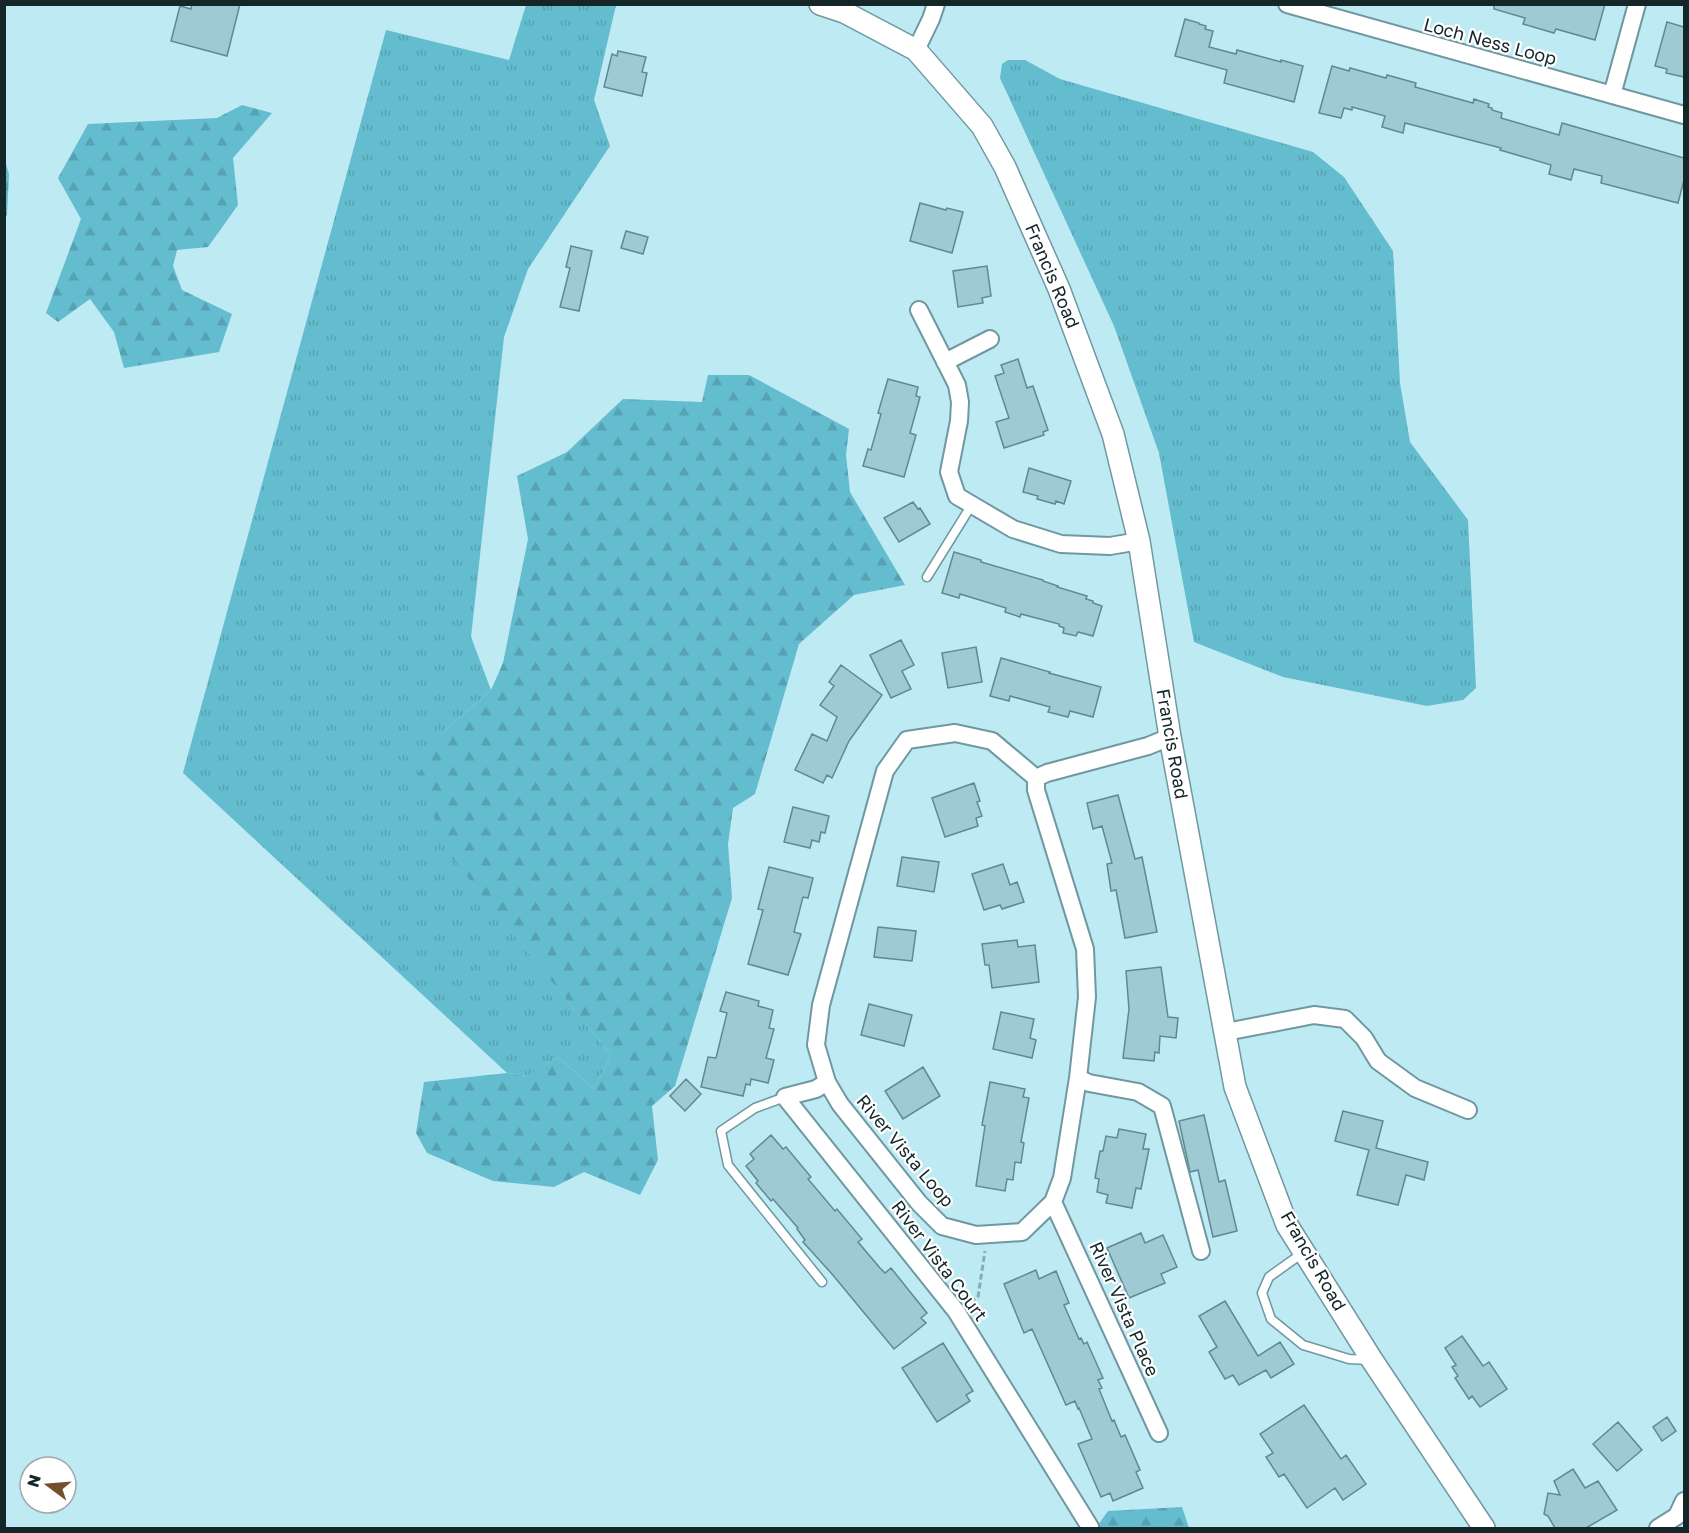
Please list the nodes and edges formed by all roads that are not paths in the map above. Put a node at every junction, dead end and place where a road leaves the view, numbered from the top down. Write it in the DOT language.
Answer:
graph roads {
  1 [pos="820,4"];
  2 [pos="936,4"];
  3 [pos="1287,4"];
  4 [pos="1637,4"];
  5 [pos="916,50"];
  6 [pos="1612,95"];
  7 [pos="1684,115"];
  8 [pos="920,310"];
  9 [pos="990,339"];
  10 [pos="945,362"];
  11 [pos="964,501"];
  12 [pos="1139,541"];
  13 [pos="927,577"];
  14 [pos="1170,737"];
  15 [pos="1036,778"];
  16 [pos="1226,1032"];
  17 [pos="1078,1078"];
  18 [pos="827,1082"];
  19 [pos="785,1097"];
  20 [pos="1468,1110"];
  21 [pos="1053,1202"];
  22 [pos="1201,1251"];
  23 [pos="1304,1251"];
  24 [pos="822,1282"];
  25 [pos="1372,1360"];
  26 [pos="1159,1433"];
  27 [pos="1684,1501"];
  28 [pos="1681,1520"];
  29 [pos="1090,1527"];
  30 [pos="1484,1528"];
  31 [pos="1658,1528"];
  1 -- 5 [label="street, Francis Road"];
  2 -- 5 [label="street"];
  3 -- 6 [label="street, Loch Ness Loop"];
  4 -- 6 [label="street"];
  5 -- 12 [label="street, Francis Road"];
  6 -- 7 [label="street, Loch Ness Loop"];
  8 -- 10 [label="street"];
  9 -- 10 [label="street"];
  10 -- 11 [label="street"];
  11 -- 12 [label="street"];
  11 -- 13 [label="lane"];
  12 -- 14 [label="street, Francis Road"];
  14 -- 15 [label="street"];
  14 -- 16 [label="street, Francis Road"];
  15 -- 17 [label="street, River Vista Loop"];
  15 -- 18 [label="street, River Vista Loop"];
  16 -- 20 [label="street"];
  16 -- 23 [label="street, Francis Road"];
  17 -- 21 [label="street, River Vista Loop"];
  17 -- 22 [label="street"];
  18 -- 19 [label="street"];
  18 -- 21 [label="street, River Vista Loop"];
  19 -- 24 [label="lane"];
  19 -- 29 [label="street, River Vista Court"];
  21 -- 26 [label="street, River Vista Place"];
  23 -- 25 [label="street, Francis Road"];
  23 -- 25 [label="lane"];
  25 -- 30 [label="street, Francis Road"];
  27 -- 28 [label="street"];
  28 -- 31 [label="street"];
}
